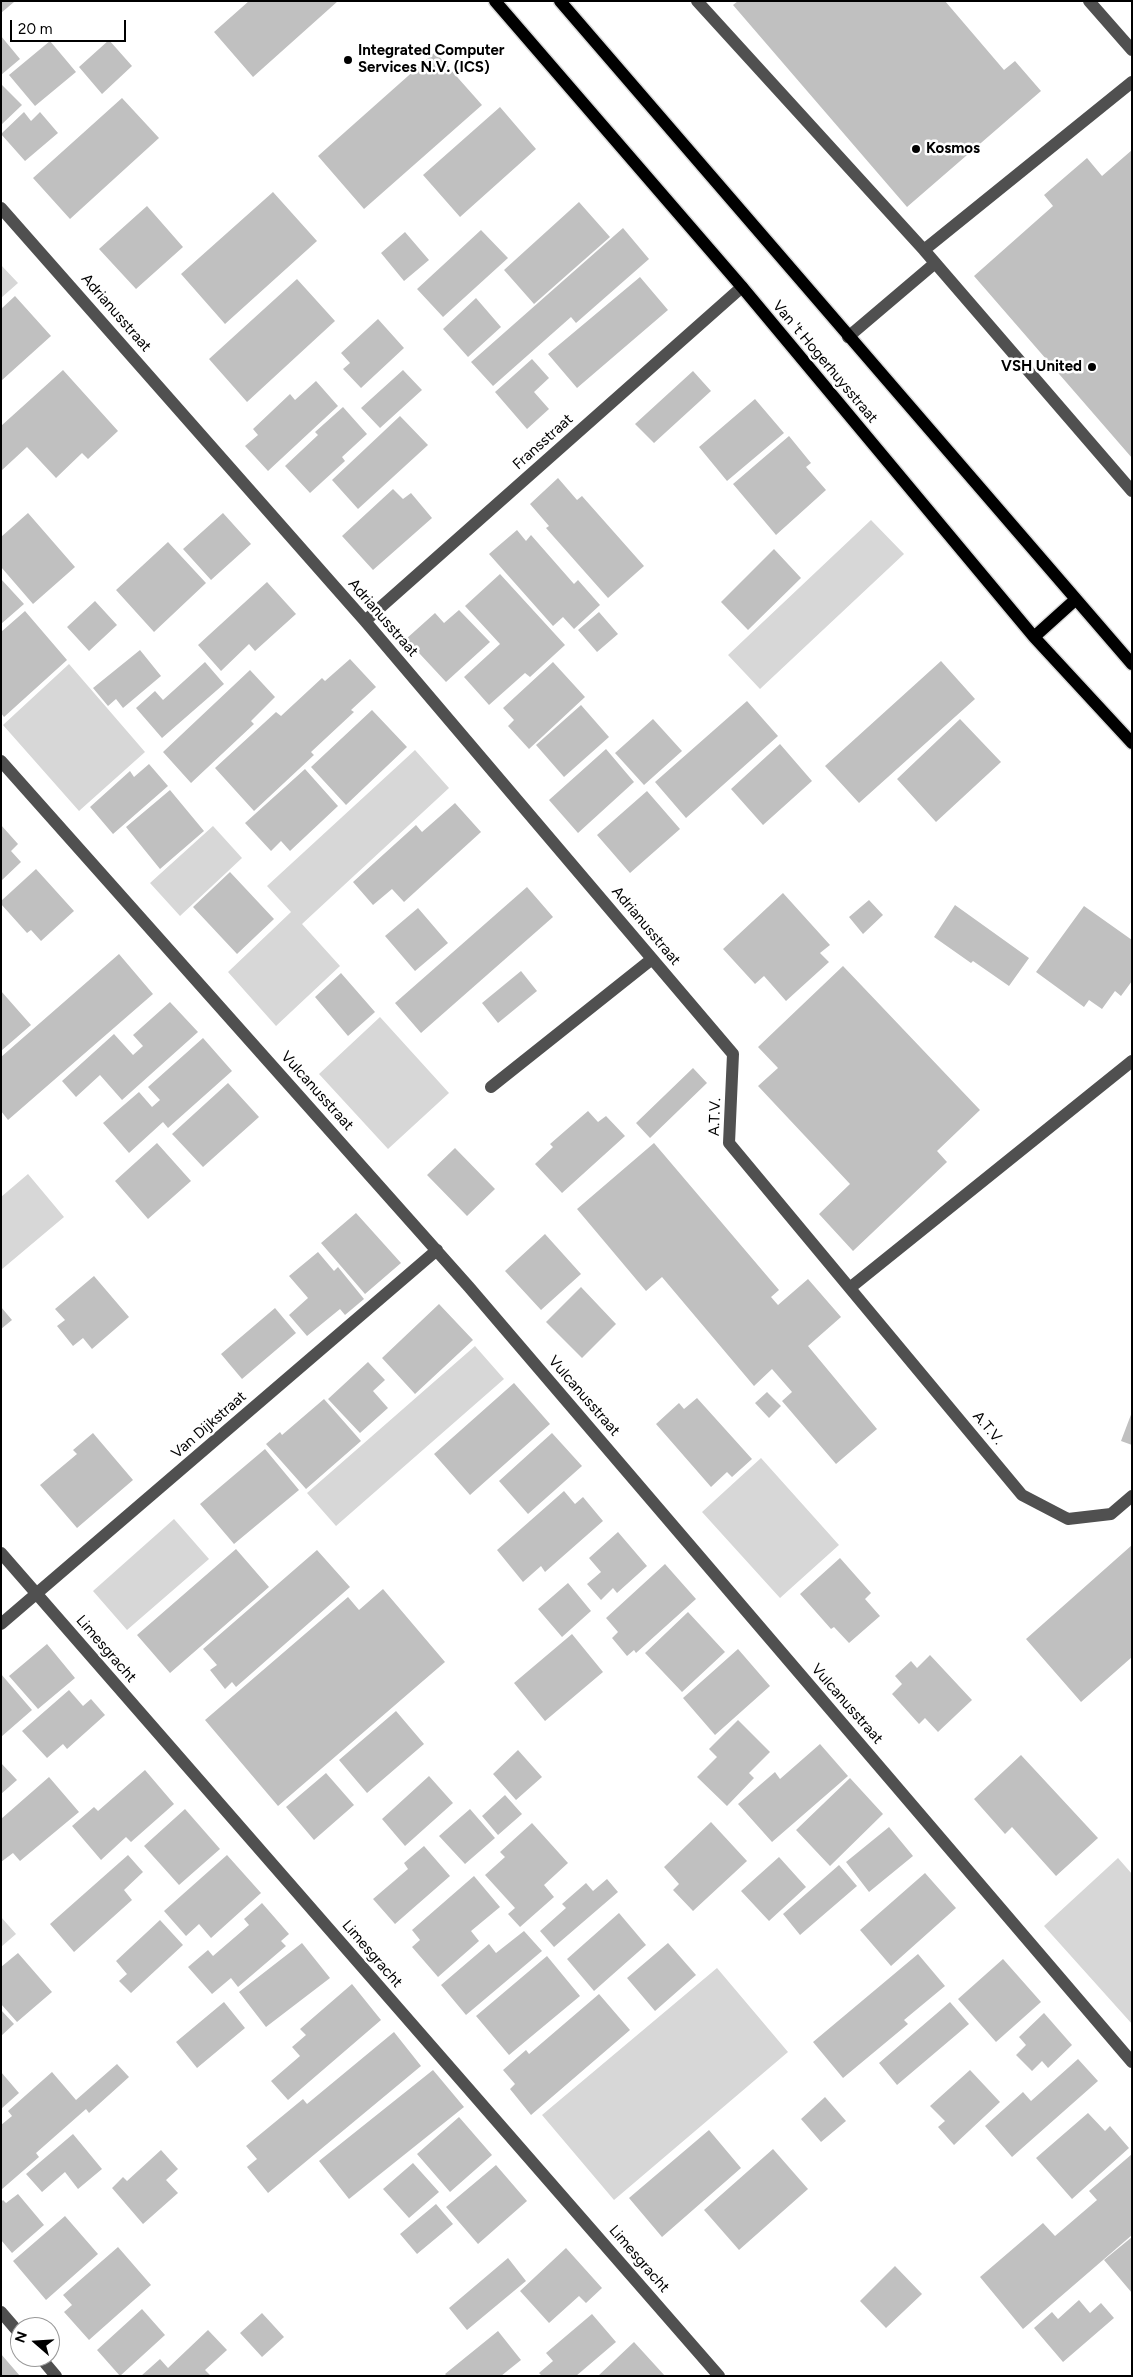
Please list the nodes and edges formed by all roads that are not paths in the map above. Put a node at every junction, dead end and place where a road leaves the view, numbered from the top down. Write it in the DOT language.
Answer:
graph roads {
  1 [pos="495,1"];
  2 [pos="560,1"];
  3 [pos="696,1"];
  4 [pos="1089,1"];
  5 [pos="1132,50"];
  6 [pos="1132,82"];
  7 [pos="1,208"];
  8 [pos="924,250"];
  9 [pos="934,264"];
  10 [pos="742,288"];
  11 [pos="848,337"];
  12 [pos="1132,491"];
  13 [pos="1075,600"];
  14 [pos="365,621"];
  15 [pos="1034,637"];
  16 [pos="1130,659"];
  17 [pos="1132,743"];
  18 [pos="1,761"];
  19 [pos="652,959"];
  20 [pos="733,1054"];
  21 [pos="1132,1061"];
  22 [pos="491,1087"];
  23 [pos="437,1250"];
  24 [pos="851,1287"];
  25 [pos="1132,1496"];
  26 [pos="1,1553"];
  27 [pos="37,1594"];
  28 [pos="1,1624"];
  29 [pos="1132,2062"];
  30 [pos="1,2312"];
  31 [pos="10,2322"];
  32 [pos="719,2376"];
  1 -- 10 [label="main road, Van 't Hogerhuysstraat"];
  2 -- 11 [label="main road"];
  3 -- 8 [label="street"];
  4 -- 5 [label="street"];
  6 -- 8 [label="street"];
  7 -- 14 [label="street, Adrianusstraat"];
  8 -- 9 [label="street"];
  9 -- 11 [label="street"];
  9 -- 12 [label="street"];
  10 -- 14 [label="street, Fransstraat"];
  10 -- 15 [label="main road, Van 't Hogerhuysstraat"];
  11 -- 13 [label="main road"];
  13 -- 15 [label="main road"];
  13 -- 16 [label="main road"];
  14 -- 19 [label="street, Adrianusstraat"];
  15 -- 17 [label="main road, Van 't Hogerhuysstraat"];
  18 -- 23 [label="street, Vulcanusstraat"];
  19 -- 20 [label="street, Adrianusstraat"];
  19 -- 22 [label="street"];
  20 -- 24 [label="street, A.T.V."];
  21 -- 24 [label="street"];
  23 -- 27 [label="street, Van Dijkstraat"];
  23 -- 29 [label="street, Vulcanusstraat"];
  24 -- 25 [label="street, A.T.V."];
  26 -- 27 [label="street, Limesgracht"];
  27 -- 28 [label="street, Van Dijkstraat"];
  27 -- 32 [label="street, Limesgracht"];
  30 -- 31 [label="street"];
}
